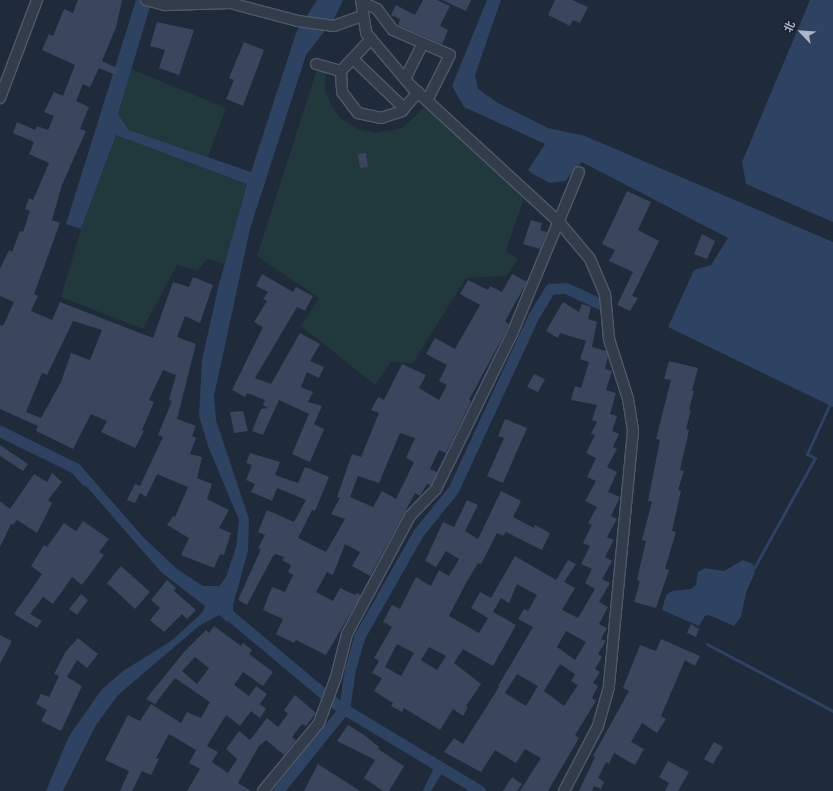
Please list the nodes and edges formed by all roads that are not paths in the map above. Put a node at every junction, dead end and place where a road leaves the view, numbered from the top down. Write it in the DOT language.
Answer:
graph roads {
  1 [pos="37,0"];
  2 [pos="146,0"];
  3 [pos="362,1"];
  4 [pos="362,16"];
  5 [pos="372,39"];
  6 [pos="423,44"];
  7 [pos="353,59"];
  8 [pos="316,64"];
  9 [pos="342,71"];
  10 [pos="405,79"];
  11 [pos="418,92"];
  12 [pos="0,98"];
  13 [pos="427,101"];
  14 [pos="404,108"];
  15 [pos="579,172"];
  16 [pos="559,222"];
  17 [pos="263,791"];
  18 [pos="564,791"];
  1 -- 12 [label="street"];
  2 -- 4 [label="street"];
  3 -- 4 [label="street"];
  3 -- 6 [label="street"];
  4 -- 5 [label="street"];
  5 -- 7 [label="street"];
  5 -- 10 [label="street"];
  6 -- 10 [label="street"];
  6 -- 13 [label="street"];
  7 -- 9 [label="street"];
  7 -- 14 [label="street"];
  8 -- 9 [label="street"];
  9 -- 14 [label="street"];
  10 -- 11 [label="street"];
  11 -- 13 [label="street"];
  11 -- 14 [label="street"];
  13 -- 16 [label="street"];
  15 -- 16 [label="street"];
  16 -- 17 [label="street"];
  16 -- 18 [label="street"];
}
